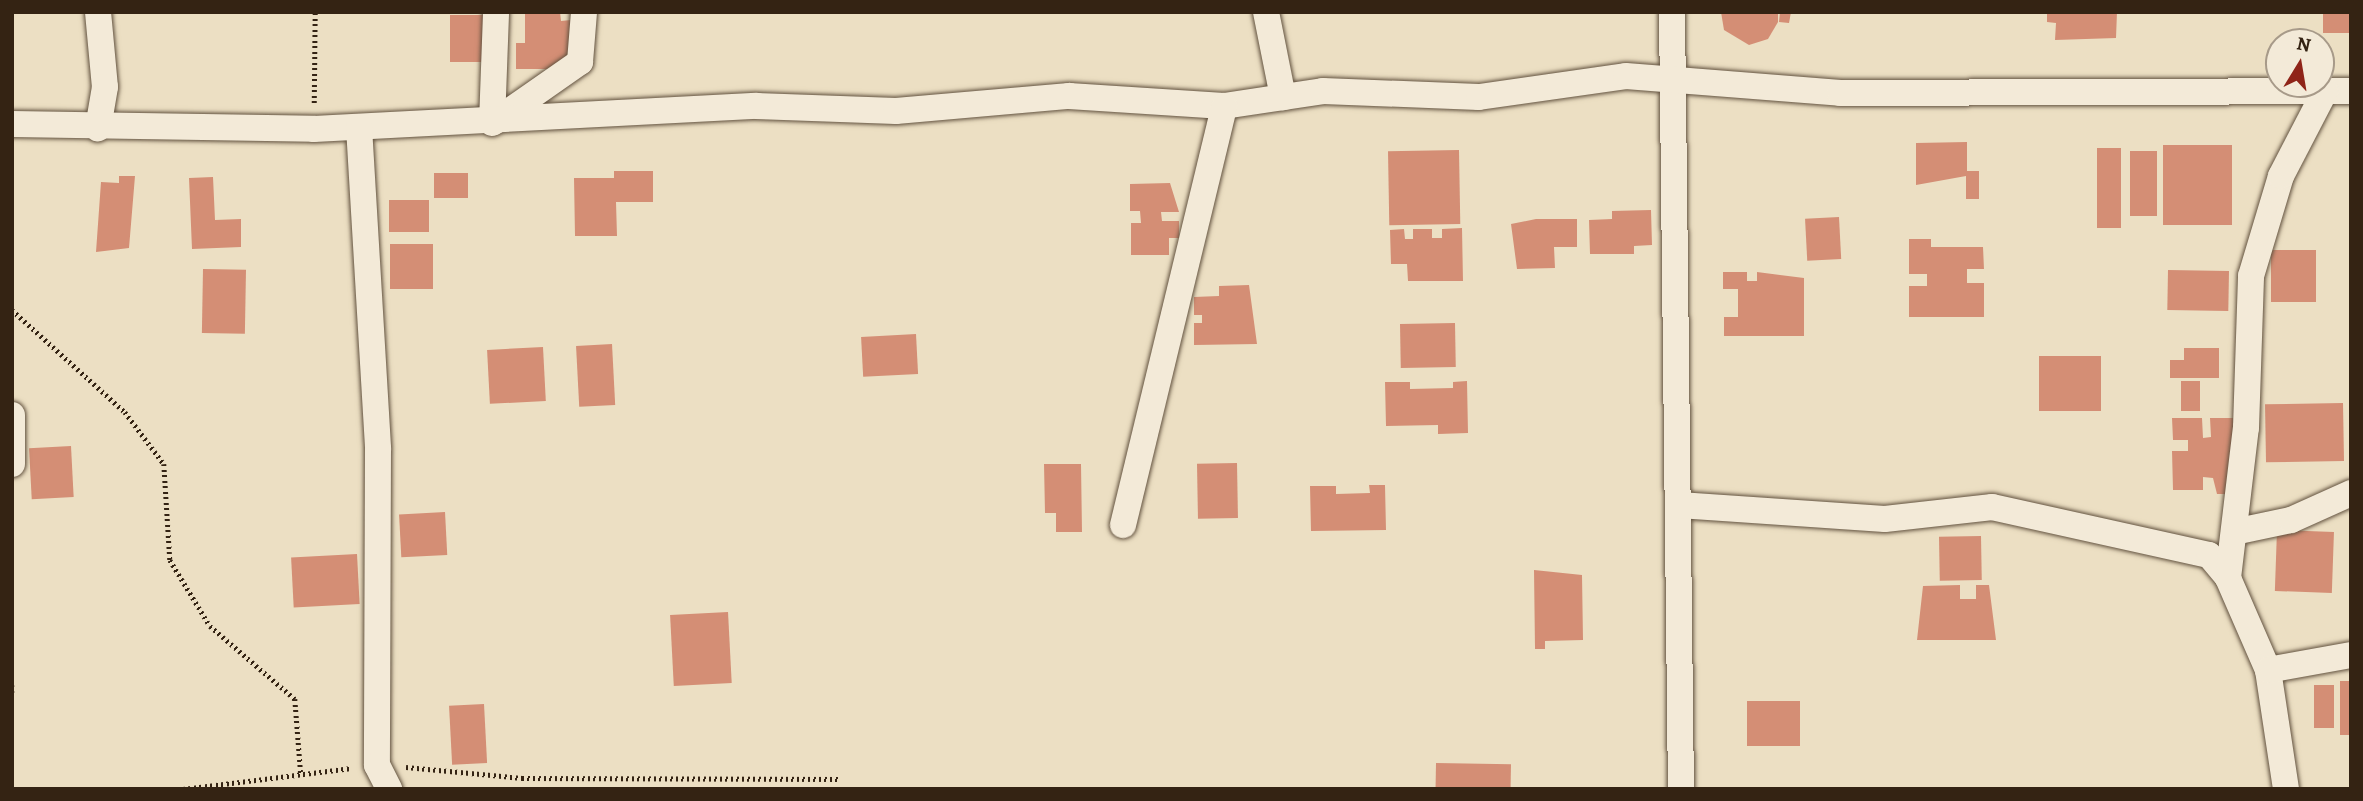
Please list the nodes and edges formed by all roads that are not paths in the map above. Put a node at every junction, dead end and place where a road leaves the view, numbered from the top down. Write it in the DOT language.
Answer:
graph roads {
  1 [pos="98,12"];
  2 [pos="496,12"];
  3 [pos="584,12"];
  4 [pos="1266,12"];
  5 [pos="1672,12"];
  6 [pos="1674,78"];
  7 [pos="2338,91"];
  8 [pos="1283,97"];
  9 [pos="1224,106"];
  10 [pos="492,123"];
  11 [pos="12,124"];
  12 [pos="359,127"];
  13 [pos="98,128"];
  14 [pos="12,415"];
  15 [pos="12,464"];
  16 [pos="2351,493"];
  17 [pos="1679,505"];
  18 [pos="1123,525"];
  19 [pos="2234,532"];
  20 [pos="2228,578"];
  21 [pos="2351,656"];
  22 [pos="2269,670"];
  23 [pos="389,789"];
  24 [pos="1681,789"];
  25 [pos="2286,789"];
  1 -- 13 [label="street"];
  2 -- 10 [label="street"];
  3 -- 10 [label="street"];
  4 -- 8 [label="street"];
  5 -- 6 [label="street"];
  6 -- 7 [label="street"];
  6 -- 8 [label="street"];
  6 -- 17 [label="street"];
  7 -- 19 [label="street"];
  8 -- 9 [label="street"];
  9 -- 10 [label="street"];
  9 -- 18 [label="street"];
  10 -- 12 [label="street"];
  11 -- 13 [label="street"];
  12 -- 13 [label="street"];
  12 -- 23 [label="street"];
  14 -- 15 [label="street"];
  16 -- 19 [label="street"];
  17 -- 20 [label="street"];
  17 -- 24 [label="street"];
  19 -- 20 [label="street"];
  20 -- 22 [label="street"];
  21 -- 22 [label="street"];
  22 -- 25 [label="street"];
}
